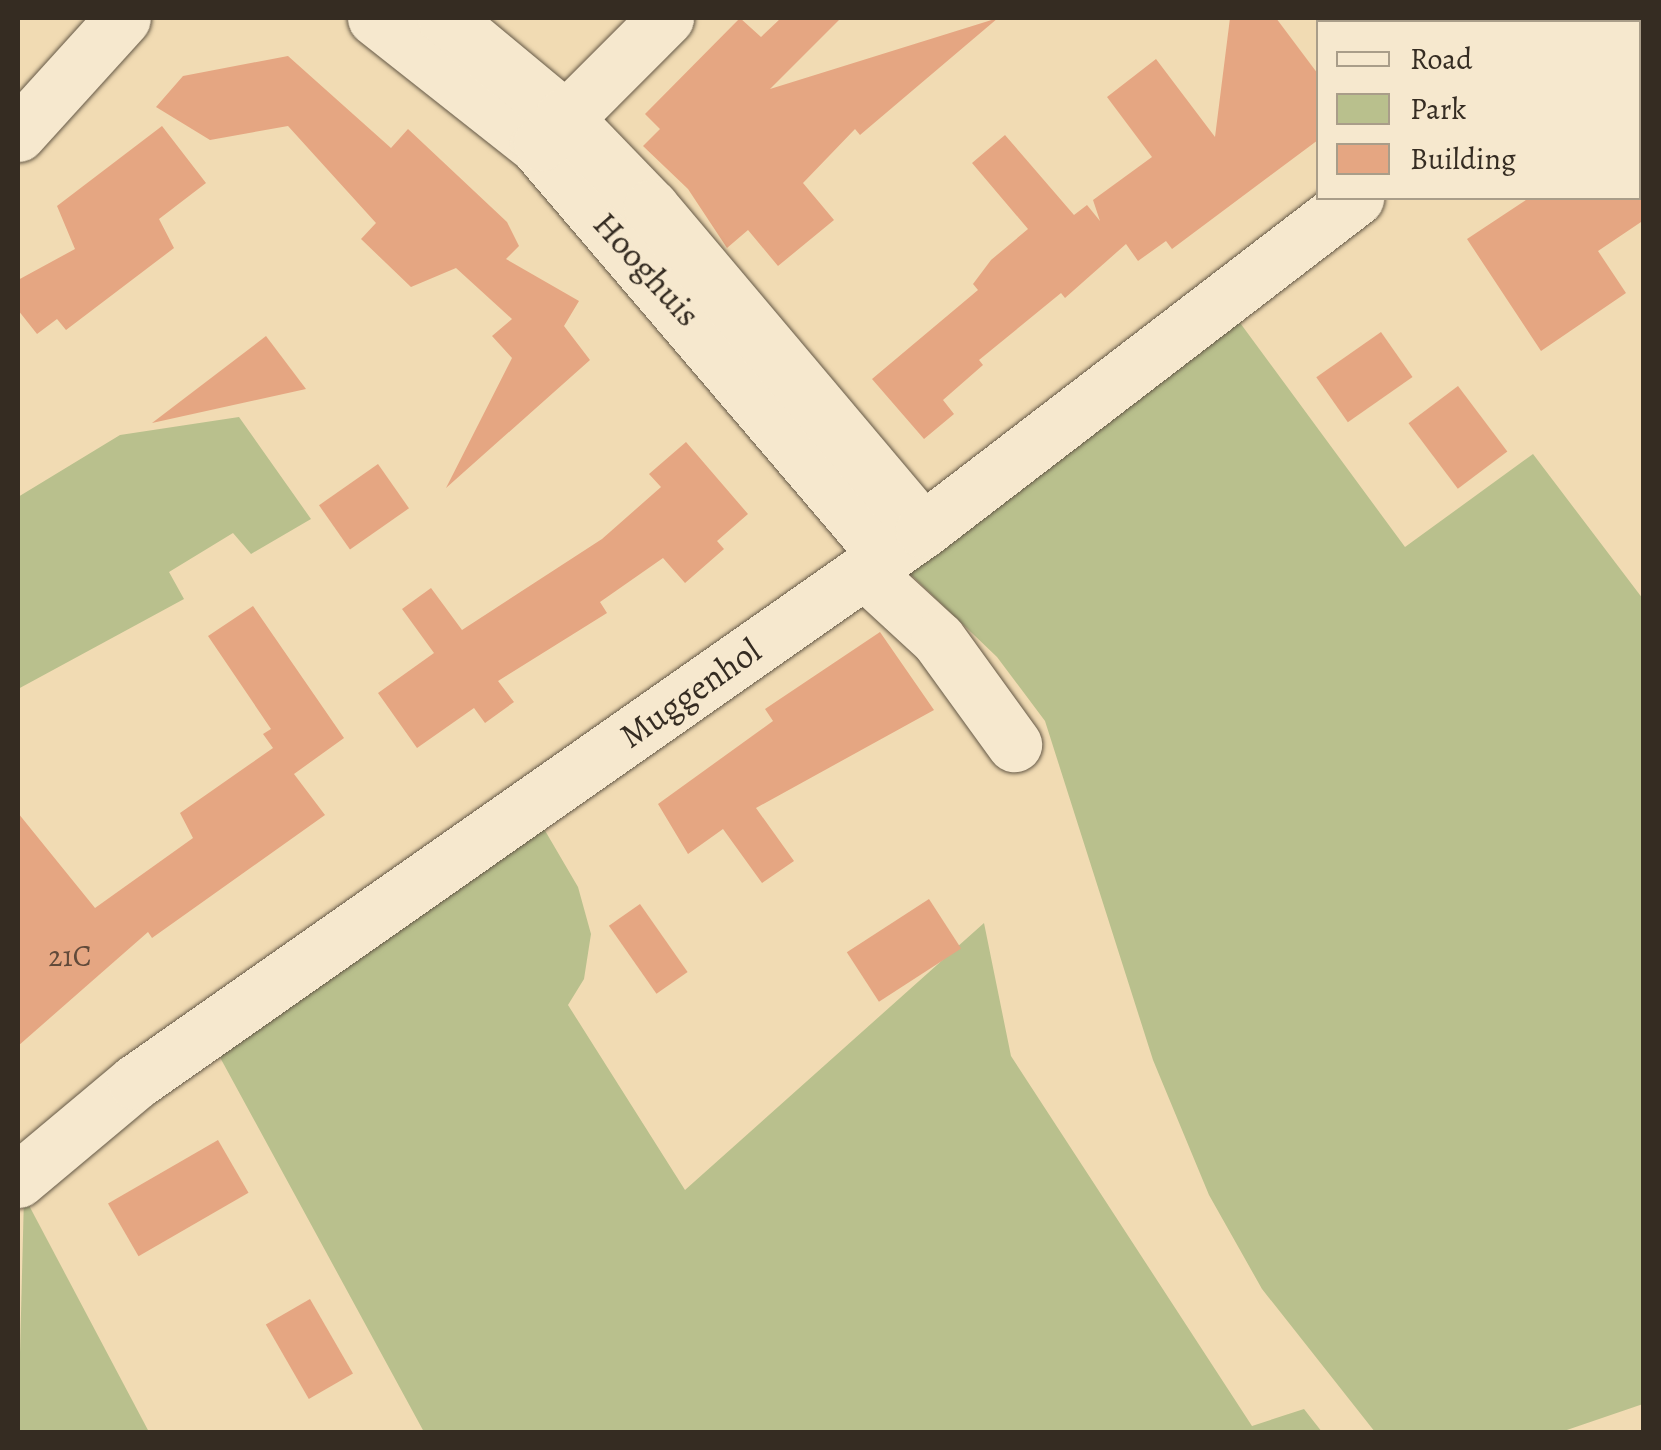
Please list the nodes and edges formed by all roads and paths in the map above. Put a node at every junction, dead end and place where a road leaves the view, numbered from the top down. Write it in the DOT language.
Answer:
graph roads {
  1 [pos="81,18"];
  2 [pos="123,18"];
  3 [pos="375,18"];
  4 [pos="445,18"];
  5 [pos="666,18"];
  6 [pos="18,90"];
  7 [pos="550,131"];
  8 [pos="18,134"];
  9 [pos="1353,200"];
  10 [pos="891,552"];
  11 [pos="1014,744"];
  12 [pos="18,1180"];
  1 -- 6 [label="street"];
  2 -- 8 [label="street"];
  3 -- 7 [label="street, Hooghuis"];
  4 -- 7 [label="street, Hooghuis"];
  5 -- 7 [label="street"];
  7 -- 10 [label="street, Hooghuis"];
  9 -- 10 [label="street, Muggenhol"];
  10 -- 11 [label="street, Hooghuis"];
  10 -- 12 [label="street, Muggenhol"];
}
